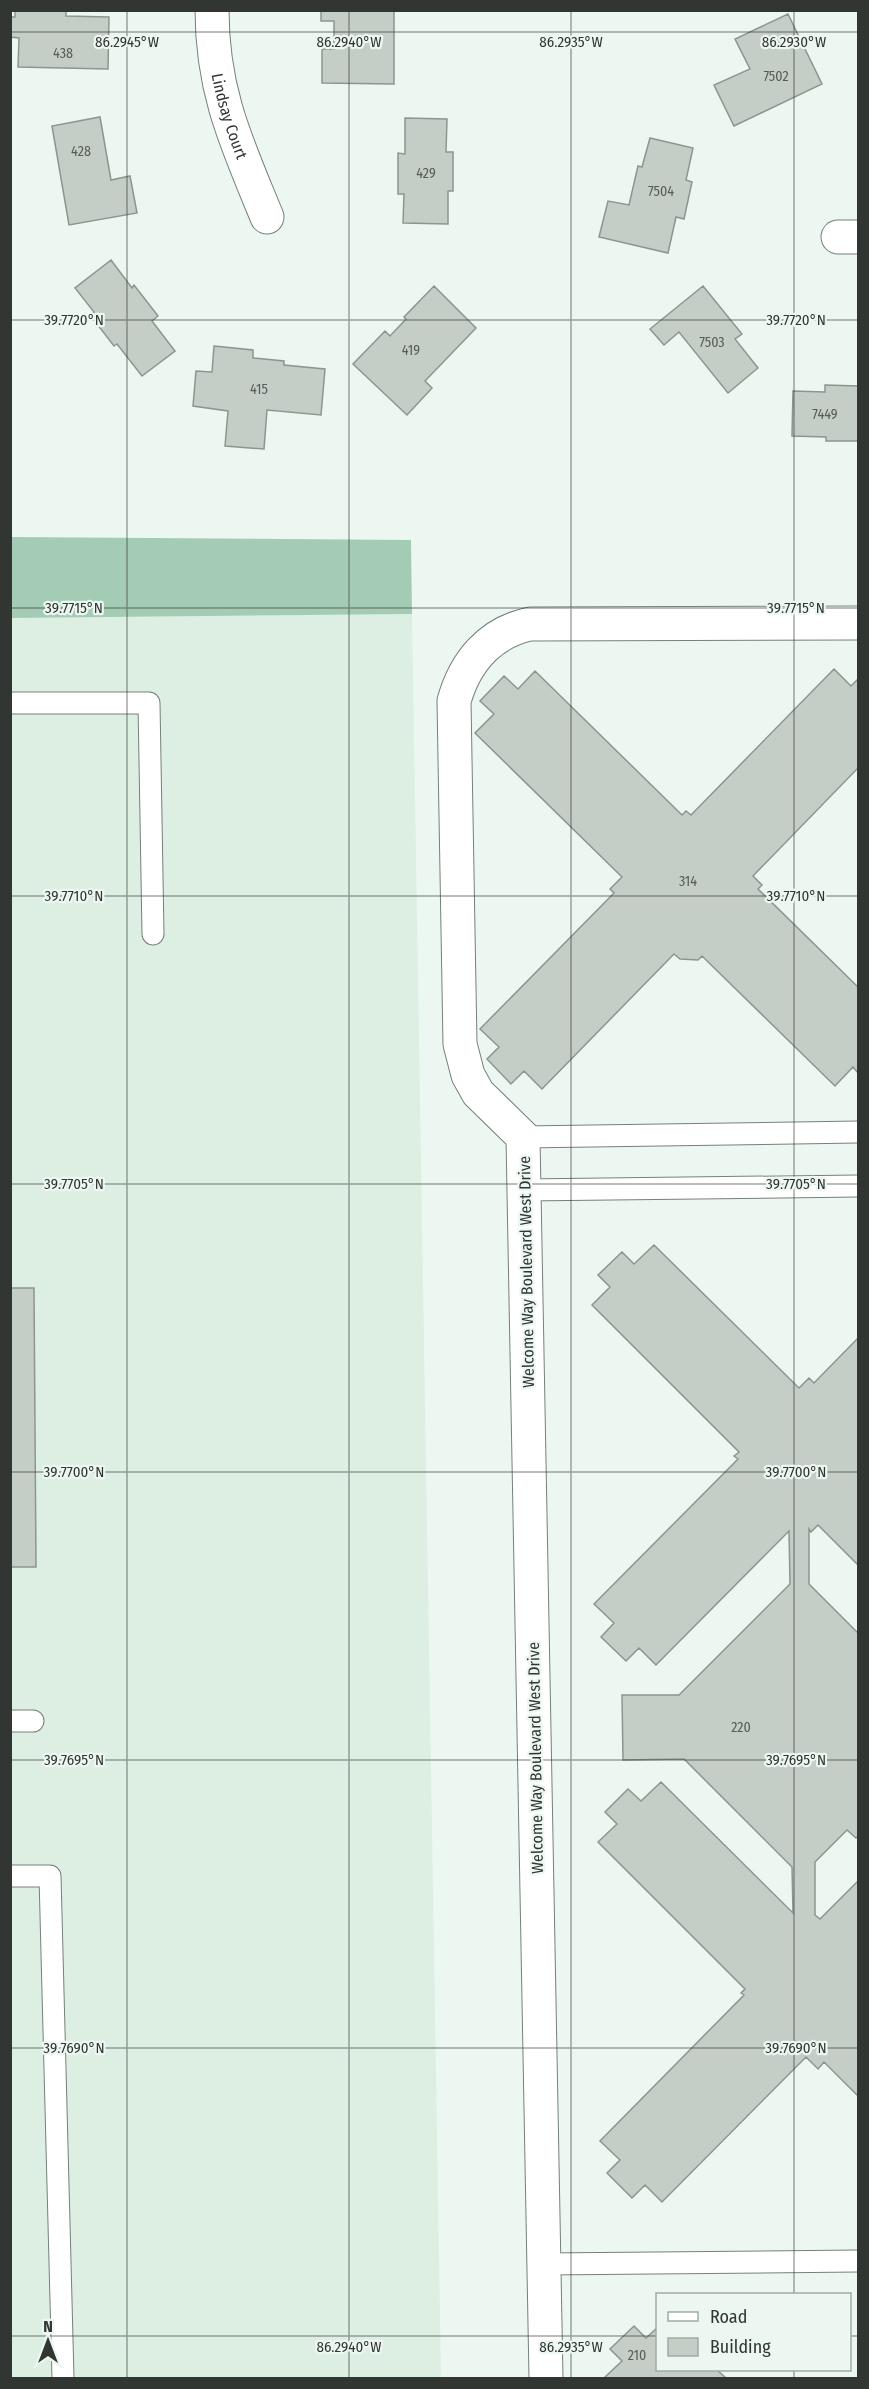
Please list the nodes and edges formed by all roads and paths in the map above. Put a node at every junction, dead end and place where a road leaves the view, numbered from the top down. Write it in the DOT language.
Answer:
graph roads {
  1 [pos="212,10"];
  2 [pos="267,217"];
  3 [pos="858,622"];
  4 [pos="10,703"];
  5 [pos="153,934"];
  6 [pos="858,1132"];
  7 [pos="523,1137"];
  8 [pos="858,1186"];
  9 [pos="524,1190"];
  10 [pos="10,1721"];
  11 [pos="33,1721"];
  12 [pos="10,1876"];
  13 [pos="858,2261"];
  14 [pos="545,2264"];
  15 [pos="63,2379"];
  16 [pos="546,2379"];
  1 -- 2 [label="street, Lindsay Court"];
  3 -- 7 [label="street"];
  4 -- 5 [label="lane"];
  6 -- 7 [label="lane"];
  7 -- 9 [label="street, Welcome Way Boulevard West Drive"];
  8 -- 9 [label="lane"];
  9 -- 14 [label="street, Welcome Way Boulevard West Drive"];
  10 -- 11 [label="lane"];
  12 -- 15 [label="lane"];
  13 -- 14 [label="lane"];
  14 -- 16 [label="street, Welcome Way Boulevard West Drive"];
}
